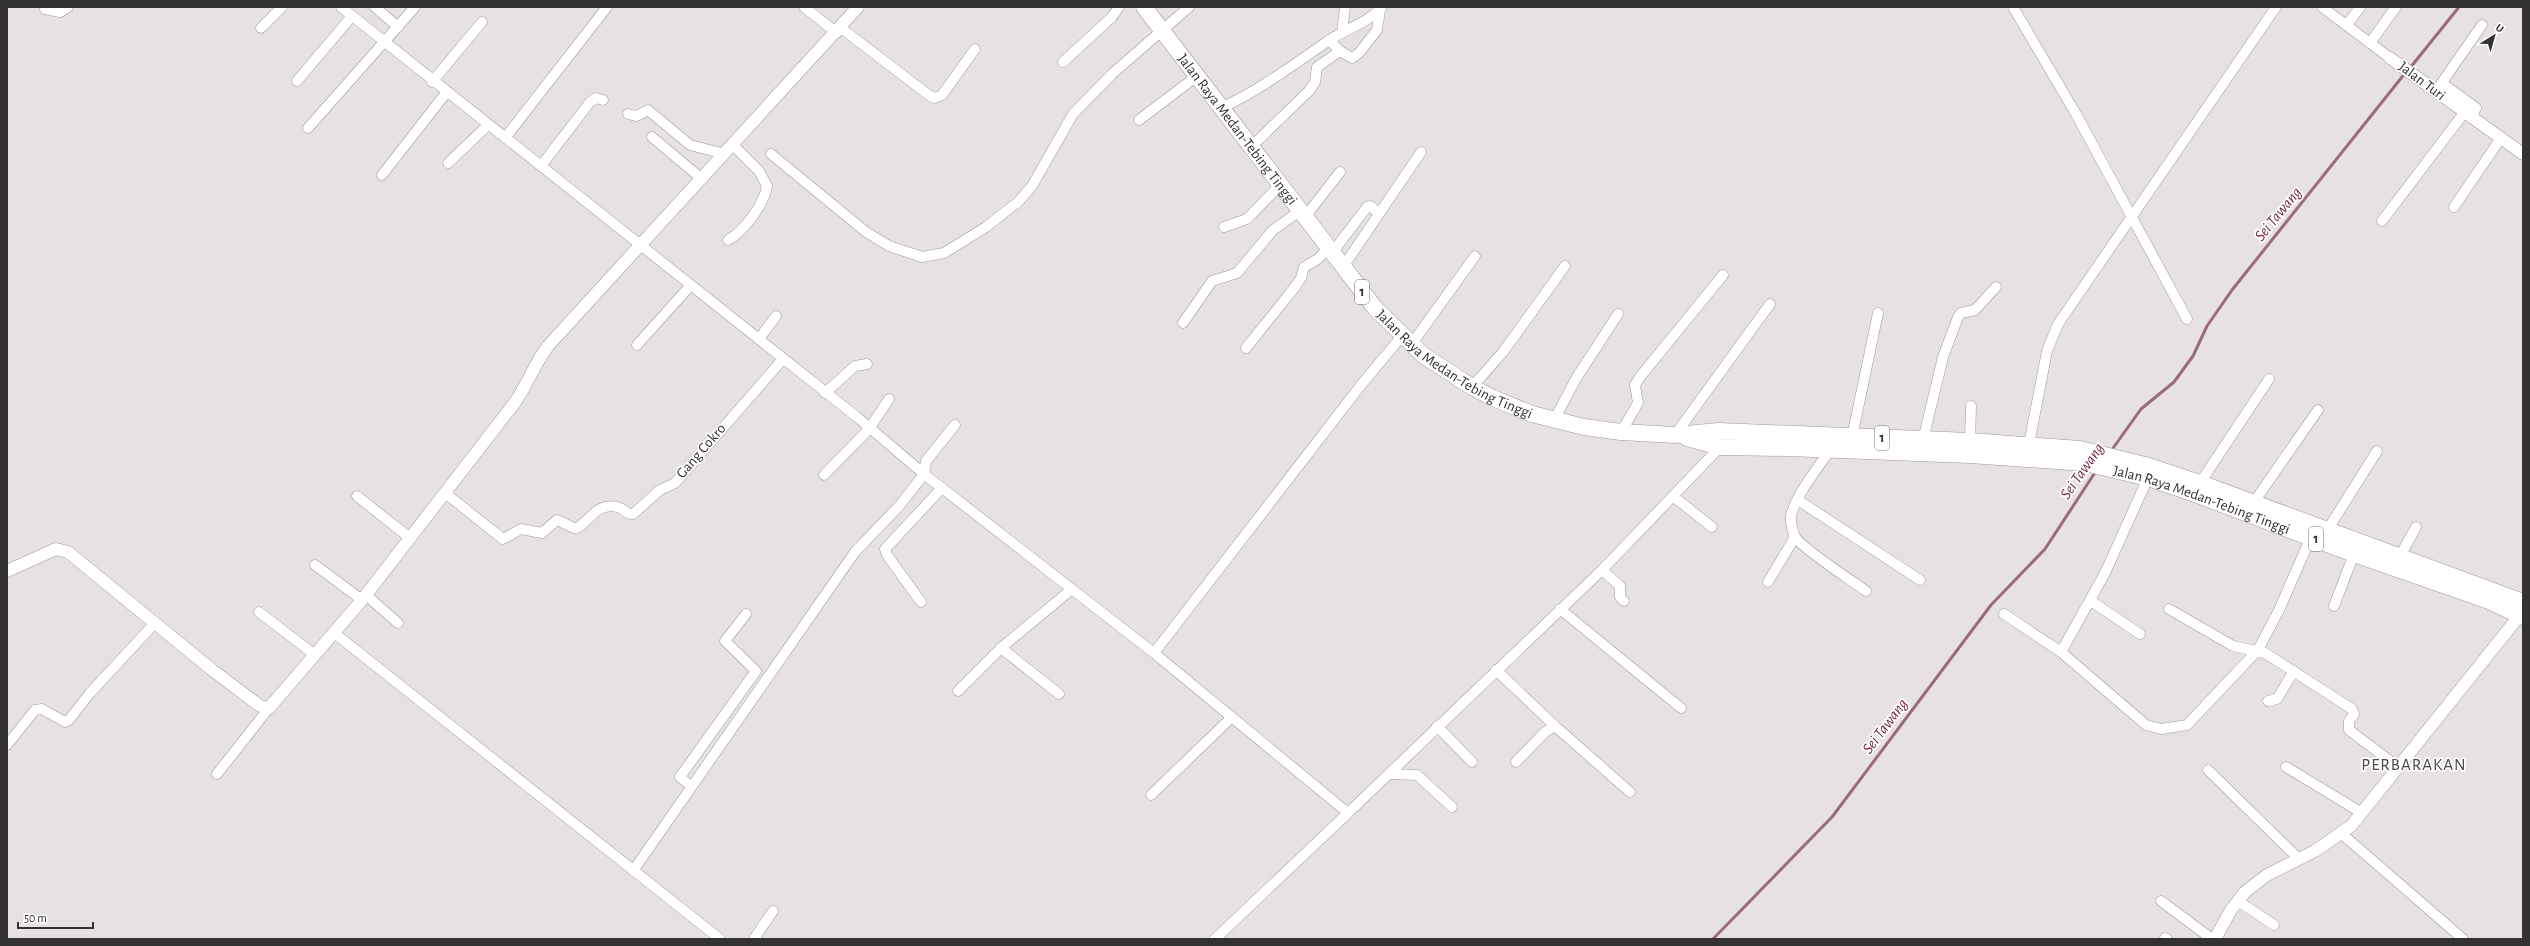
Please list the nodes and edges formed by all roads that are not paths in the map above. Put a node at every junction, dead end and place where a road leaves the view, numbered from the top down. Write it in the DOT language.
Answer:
graph roads {
  1 [pos="68,7"];
  2 [pos="282,7"];
  3 [pos="375,7"];
  4 [pos="415,7"];
  5 [pos="607,7"];
  6 [pos="804,7"];
  7 [pos="858,7"];
  8 [pos="1119,7"];
  9 [pos="1144,7"];
  10 [pos="1189,7"];
  11 [pos="1345,7"];
  12 [pos="2013,7"];
  13 [pos="2276,7"];
  14 [pos="2322,7"];
  15 [pos="2360,7"];
  16 [pos="2396,7"];
  17 [pos="44,9"];
  18 [pos="1381,9"];
  19 [pos="348,11"];
  20 [pos="482,22"];
  21 [pos="2347,25"];
  22 [pos="2482,25"];
  23 [pos="398,27"];
  24 [pos="261,28"];
  25 [pos="839,30"];
  26 [pos="1163,31"];
  27 [pos="1342,33"];
  28 [pos="2370,43"];
  29 [pos="385,44"];
  30 [pos="1334,46"];
  31 [pos="975,49"];
  32 [pos="2390,58"];
  33 [pos="1063,62"];
  34 [pos="1197,76"];
  35 [pos="297,81"];
  36 [pos="432,82"];
  37 [pos="2439,87"];
  38 [pos="446,92"];
  39 [pos="604,100"];
  40 [pos="1221,108"];
  41 [pos="628,114"];
  42 [pos="2467,116"];
  43 [pos="1139,120"];
  44 [pos="488,125"];
  45 [pos="308,128"];
  46 [pos="652,137"];
  47 [pos="506,138"];
  48 [pos="2501,138"];
  49 [pos="733,145"];
  50 [pos="1251,147"];
  51 [pos="1422,152"];
  52 [pos="725,154"];
  53 [pos="772,154"];
  54 [pos="2523,154"];
  55 [pos="448,163"];
  56 [pos="540,166"];
  57 [pos="1340,172"];
  58 [pos="382,175"];
  59 [pos="702,179"];
  60 [pos="1280,185"];
  61 [pos="2454,207"];
  62 [pos="1380,213"];
  63 [pos="1302,214"];
  64 [pos="2132,218"];
  65 [pos="2382,221"];
  66 [pos="1224,227"];
  67 [pos="728,240"];
  68 [pos="641,247"];
  69 [pos="1330,251"];
  70 [pos="1475,256"];
  71 [pos="1565,266"];
  72 [pos="1342,267"];
  73 [pos="1723,275"];
  74 [pos="690,286"];
  75 [pos="1996,286"];
  76 [pos="1770,304"];
  77 [pos="1878,313"];
  78 [pos="1618,314"];
  79 [pos="776,316"];
  80 [pos="2187,319"];
  81 [pos="1183,323"];
  82 [pos="759,339"];
  83 [pos="1406,340"];
  84 [pos="637,345"];
  85 [pos="1246,348"];
  86 [pos="783,360"];
  87 [pos="867,364"];
  88 [pos="2269,379"];
  89 [pos="1472,387"];
  90 [pos="825,393"];
  91 [pos="889,399"];
  92 [pos="1971,406"];
  93 [pos="2318,410"];
  94 [pos="1554,420"];
  95 [pos="955,425"];
  96 [pos="868,429"];
  97 [pos="1621,432"];
  98 [pos="1675,435"];
  99 [pos="1852,437"];
  100 [pos="1923,440"];
  101 [pos="1970,441"];
  102 [pos="2029,444"];
  103 [pos="1720,447"];
  104 [pos="1830,450"];
  105 [pos="2377,451"];
  106 [pos="2087,456"];
  107 [pos="2111,462"];
  108 [pos="924,474"];
  109 [pos="824,475"];
  110 [pos="2148,478"];
  111 [pos="2200,482"];
  112 [pos="942,488"];
  113 [pos="445,493"];
  114 [pos="357,496"];
  115 [pos="1674,497"];
  116 [pos="1798,500"];
  117 [pos="2254,502"];
  118 [pos="1712,527"];
  119 [pos="2416,527"];
  120 [pos="2321,536"];
  121 [pos="1796,537"];
  122 [pos="410,538"];
  123 [pos="2354,554"];
  124 [pos="2400,556"];
  125 [pos="316,565"];
  126 [pos="1602,570"];
  127 [pos="7,571"];
  128 [pos="1920,580"];
  129 [pos="1768,582"];
  130 [pos="1072,589"];
  131 [pos="1866,591"];
  132 [pos="364,598"];
  133 [pos="1624,601"];
  134 [pos="2091,601"];
  135 [pos="921,602"];
  136 [pos="2334,606"];
  137 [pos="1560,609"];
  138 [pos="2169,609"];
  139 [pos="2522,611"];
  140 [pos="258,612"];
  141 [pos="746,614"];
  142 [pos="2004,614"];
  143 [pos="155,623"];
  144 [pos="398,623"];
  145 [pos="333,632"];
  146 [pos="2140,634"];
  147 [pos="1001,648"];
  148 [pos="2258,650"];
  149 [pos="2061,652"];
  150 [pos="1154,653"];
  151 [pos="315,655"];
  152 [pos="1496,670"];
  153 [pos="2294,671"];
  154 [pos="958,691"];
  155 [pos="1059,694"];
  156 [pos="2268,701"];
  157 [pos="269,708"];
  158 [pos="1681,708"];
  159 [pos="1231,718"];
  160 [pos="1437,726"];
  161 [pos="1555,726"];
  162 [pos="7,745"];
  163 [pos="1472,762"];
  164 [pos="1516,762"];
  165 [pos="2286,767"];
  166 [pos="2398,767"];
  167 [pos="2208,770"];
  168 [pos="217,774"];
  169 [pos="1390,774"];
  170 [pos="691,786"];
  171 [pos="1630,792"];
  172 [pos="1150,795"];
  173 [pos="1452,807"];
  174 [pos="1348,813"];
  175 [pos="2362,813"];
  176 [pos="2342,834"];
  177 [pos="2299,859"];
  178 [pos="632,871"];
  179 [pos="2161,901"];
  180 [pos="2238,901"];
  181 [pos="773,911"];
  182 [pos="2274,925"];
  183 [pos="720,939"];
  184 [pos="754,939"];
  185 [pos="1215,939"];
  186 [pos="2214,939"];
  187 [pos="2463,939"];
  1 -- 17 [label="street"];
  2 -- 24 [label="street"];
  3 -- 23 [label="street"];
  4 -- 23 [label="street"];
  5 -- 47 [label="street"];
  6 -- 25 [label="street"];
  7 -- 25 [label="street"];
  8 -- 33 [label="street"];
  9 -- 26 [label="highway, Jalan Raya Medan-Tebing Tinggi / 1"];
  10 -- 26 [label="street"];
  11 -- 27 [label="street"];
  12 -- 64 [label="street"];
  13 -- 64 [label="street"];
  14 -- 21 [label="street, Jalan Turi"];
  15 -- 21 [label="street"];
  16 -- 28 [label="street"];
  18 -- 27 [label="street"];
  18 -- 30 [label="street"];
  19 -- 29 [label="street"];
  19 -- 35 [label="street"];
  20 -- 36 [label="street"];
  21 -- 28 [label="street, Jalan Turi"];
  22 -- 37 [label="street"];
  23 -- 29 [label="street"];
  25 -- 31 [label="street"];
  25 -- 49 [label="street"];
  26 -- 34 [label="highway, Jalan Raya Medan-Tebing Tinggi / 1"];
  26 -- 53 [label="street"];
  27 -- 30 [label="street"];
  28 -- 32 [label="street, Jalan Turi"];
  29 -- 36 [label="street"];
  29 -- 45 [label="street"];
  30 -- 40 [label="street"];
  30 -- 50 [label="street"];
  32 -- 37 [label="street, Jalan Turi"];
  34 -- 40 [label="highway, Jalan Raya Medan-Tebing Tinggi / 1"];
  34 -- 43 [label="street"];
  36 -- 38 [label="street"];
  37 -- 42 [label="street, Jalan Turi"];
  38 -- 44 [label="street"];
  38 -- 58 [label="street"];
  39 -- 56 [label="street"];
  40 -- 50 [label="highway, Jalan Raya Medan-Tebing Tinggi / 1"];
  41 -- 52 [label="street"];
  42 -- 48 [label="street, Jalan Turi"];
  42 -- 65 [label="street"];
  44 -- 47 [label="street"];
  44 -- 55 [label="street"];
  46 -- 59 [label="street"];
  47 -- 56 [label="street"];
  48 -- 54 [label="street, Jalan Turi"];
  48 -- 61 [label="street"];
  49 -- 52 [label="street"];
  49 -- 67 [label="street"];
  50 -- 60 [label="highway, Jalan Raya Medan-Tebing Tinggi / 1"];
  51 -- 62 [label="street"];
  52 -- 59 [label="street"];
  56 -- 68 [label="street"];
  57 -- 63 [label="street"];
  59 -- 68 [label="street"];
  60 -- 63 [label="highway, Jalan Raya Medan-Tebing Tinggi / 1"];
  60 -- 66 [label="street"];
  62 -- 69 [label="street"];
  62 -- 72 [label="street"];
  63 -- 69 [label="highway, Jalan Raya Medan-Tebing Tinggi / 1"];
  63 -- 81 [label="street"];
  64 -- 80 [label="street"];
  64 -- 102 [label="street"];
  68 -- 74 [label="street"];
  68 -- 113 [label="street"];
  69 -- 72 [label="highway, Jalan Raya Medan-Tebing Tinggi / 1"];
  69 -- 85 [label="street"];
  70 -- 83 [label="street"];
  71 -- 89 [label="street"];
  72 -- 83 [label="highway, Jalan Raya Medan-Tebing Tinggi / 1"];
  73 -- 97 [label="street"];
  74 -- 82 [label="street"];
  74 -- 84 [label="street"];
  75 -- 100 [label="street"];
  76 -- 98 [label="street"];
  77 -- 99 [label="street"];
  78 -- 94 [label="street"];
  79 -- 82 [label="street"];
  82 -- 86 [label="street"];
  83 -- 89 [label="highway, Jalan Raya Medan-Tebing Tinggi / 1"];
  83 -- 150 [label="street"];
  86 -- 90 [label="street"];
  86 -- 113 [label="street, Gang Cokro"];
  87 -- 90 [label="street"];
  88 -- 111 [label="street"];
  89 -- 94 [label="highway, Jalan Raya Medan-Tebing Tinggi / 1"];
  90 -- 96 [label="street"];
  91 -- 96 [label="street"];
  92 -- 101 [label="street"];
  93 -- 117 [label="street"];
  94 -- 97 [label="highway, Jalan Raya Medan-Tebing Tinggi / 1"];
  95 -- 108 [label="street"];
  96 -- 108 [label="street"];
  96 -- 109 [label="street"];
  97 -- 98 [label="highway, Jalan Raya Medan-Tebing Tinggi / 1"];
  98 -- 99 [label="highway, Jalan Raya Medan-Tebing Tinggi / 1"];
  98 -- 103 [label="highway, Jalan Raya Medan-Tebing Tinggi / 1"];
  99 -- 100 [label="highway, Jalan Raya Medan-Tebing Tinggi / 1"];
  100 -- 101 [label="highway, Jalan Raya Medan-Tebing Tinggi / 1"];
  101 -- 102 [label="highway, Jalan Raya Medan-Tebing Tinggi / 1"];
  102 -- 106 [label="highway, Jalan Raya Medan-Tebing Tinggi / 1"];
  103 -- 104 [label="highway, Jalan Raya Medan-Tebing Tinggi / 1"];
  103 -- 115 [label="street"];
  104 -- 106 [label="highway, Jalan Raya Medan-Tebing Tinggi / 1"];
  104 -- 116 [label="street"];
  105 -- 120 [label="street"];
  106 -- 107 [label="highway, Jalan Raya Medan-Tebing Tinggi / 1"];
  107 -- 110 [label="highway, Jalan Raya Medan-Tebing Tinggi / 1"];
  107 -- 111 [label="highway, Jalan Raya Medan-Tebing Tinggi / 1"];
  108 -- 112 [label="street"];
  108 -- 170 [label="street"];
  110 -- 120 [label="highway, Jalan Raya Medan-Tebing Tinggi / 1"];
  110 -- 134 [label="street"];
  111 -- 117 [label="highway, Jalan Raya Medan-Tebing Tinggi / 1"];
  112 -- 130 [label="street"];
  112 -- 135 [label="street"];
  113 -- 122 [label="street"];
  114 -- 122 [label="street"];
  115 -- 118 [label="street"];
  115 -- 126 [label="street"];
  116 -- 121 [label="street"];
  116 -- 128 [label="street"];
  117 -- 120 [label="highway, Jalan Raya Medan-Tebing Tinggi / 1"];
  119 -- 124 [label="street"];
  120 -- 123 [label="highway, Jalan Raya Medan-Tebing Tinggi / 1"];
  120 -- 124 [label="highway, Jalan Raya Medan-Tebing Tinggi / 1"];
  120 -- 148 [label="street"];
  121 -- 129 [label="street"];
  121 -- 131 [label="street"];
  122 -- 132 [label="street"];
  123 -- 136 [label="street"];
  123 -- 139 [label="highway, Jalan Raya Medan-Tebing Tinggi / 1"];
  124 -- 139 [label="highway, Jalan Raya Medan-Tebing Tinggi / 1"];
  125 -- 132 [label="street"];
  126 -- 133 [label="street"];
  126 -- 137 [label="street"];
  127 -- 143 [label="street"];
  130 -- 147 [label="street"];
  130 -- 150 [label="street"];
  132 -- 144 [label="street"];
  132 -- 145 [label="street"];
  134 -- 146 [label="street"];
  134 -- 149 [label="street"];
  137 -- 152 [label="street"];
  137 -- 158 [label="street"];
  138 -- 148 [label="street"];
  139 -- 166 [label="street"];
  140 -- 151 [label="street"];
  141 -- 170 [label="street"];
  142 -- 149 [label="street"];
  143 -- 157 [label="street"];
  143 -- 162 [label="street"];
  145 -- 151 [label="street"];
  145 -- 178 [label="street"];
  147 -- 154 [label="street"];
  147 -- 155 [label="street"];
  148 -- 149 [label="street"];
  148 -- 153 [label="street"];
  150 -- 159 [label="street"];
  151 -- 157 [label="street"];
  152 -- 160 [label="street"];
  152 -- 161 [label="street"];
  153 -- 156 [label="street"];
  153 -- 166 [label="street"];
  157 -- 168 [label="street"];
  159 -- 172 [label="street"];
  159 -- 174 [label="street"];
  160 -- 163 [label="street"];
  160 -- 169 [label="street"];
  161 -- 164 [label="street"];
  161 -- 171 [label="street"];
  165 -- 175 [label="street"];
  166 -- 175 [label="street"];
  167 -- 177 [label="street"];
  169 -- 173 [label="street"];
  169 -- 174 [label="street"];
  170 -- 178 [label="street"];
  174 -- 185 [label="street"];
  175 -- 176 [label="street"];
  176 -- 177 [label="street"];
  176 -- 187 [label="street"];
  177 -- 180 [label="street"];
  178 -- 183 [label="street"];
  179 -- 186 [label="street"];
  180 -- 182 [label="street"];
  180 -- 186 [label="street"];
  181 -- 184 [label="street"];
}
